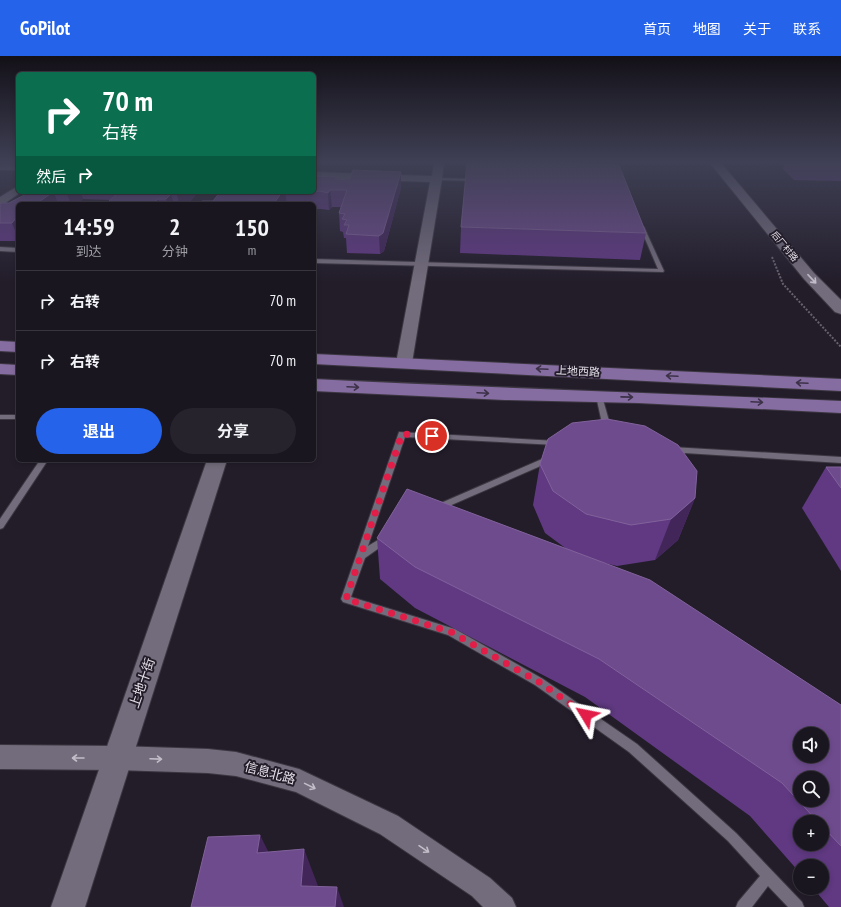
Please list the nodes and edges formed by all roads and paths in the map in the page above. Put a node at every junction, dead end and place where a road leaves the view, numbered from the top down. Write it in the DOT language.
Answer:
graph roads {
  1 [pos="433,203"];
  2 [pos="748,203"];
  3 [pos="641,224"];
  4 [pos="0,249"];
  5 [pos="16,250"];
  6 [pos="770,252"];
  7 [pos="316,261"];
  8 [pos="422,265"];
  9 [pos="841,309"];
  10 [pos="0,346"];
  11 [pos="16,347"];
  12 [pos="841,347"];
  13 [pos="316,359"];
  14 [pos="404,363"];
  15 [pos="0,369"];
  16 [pos="16,370"];
  17 [pos="316,385"];
  18 [pos="841,385"];
  19 [pos="599,396"];
  20 [pos="841,407"];
  21 [pos="0,417"];
  22 [pos="16,417"];
  23 [pos="609,439"];
  24 [pos="567,444"];
  25 [pos="666,450"];
  26 [pos="554,457"];
  27 [pos="841,460"];
  28 [pos="43,462"];
  29 [pos="216,462"];
  30 [pos="430,510"];
  31 [pos="0,526"];
  32 [pos="392,535"];
  33 [pos="360,556"];
  34 [pos="0,758"];
  35 [pos="117,758"];
  36 [pos="768,876"];
  37 [pos="68,907"];
  38 [pos="503,907"];
  39 [pos="742,907"];
  40 [pos="797,907"];
  1 -- 8 [label="street"];
  2 -- 9 [label="main road, 后厂村路, one-way"];
  3 -- 8 [label="lane"];
  4 -- 5 [label="lane"];
  6 -- 12 [label="path"];
  7 -- 8 [label="lane"];
  8 -- 14 [label="street"];
  10 -- 11 [label="main road"];
  13 -- 14 [label="main road, 上地西路"];
  18 -- 14 [label="main road, 上地西路, one-way"];
  15 -- 16 [label="main road"];
  17 -- 19 [label="main road, one-way"];
  19 -- 20 [label="main road, one-way"];
  19 -- 23 [label="lane"];
  21 -- 22 [label="lane"];
  24 -- 33 [label="lane"];
  25 -- 27 [label="lane"];
  26 -- 30 [label="lane"];
  28 -- 31 [label="lane"];
  29 -- 35 [label="street, 上地十街"];
  32 -- 33 [label="lane"];
  33 -- 36 [label="lane"];
  35 -- 34 [label="street, 信息北路, one-way"];
  35 -- 37 [label="street, 上地十街"];
  35 -- 38 [label="street, 信息北路, one-way"];
  36 -- 39 [label="lane"];
  36 -- 40 [label="lane"];
}
